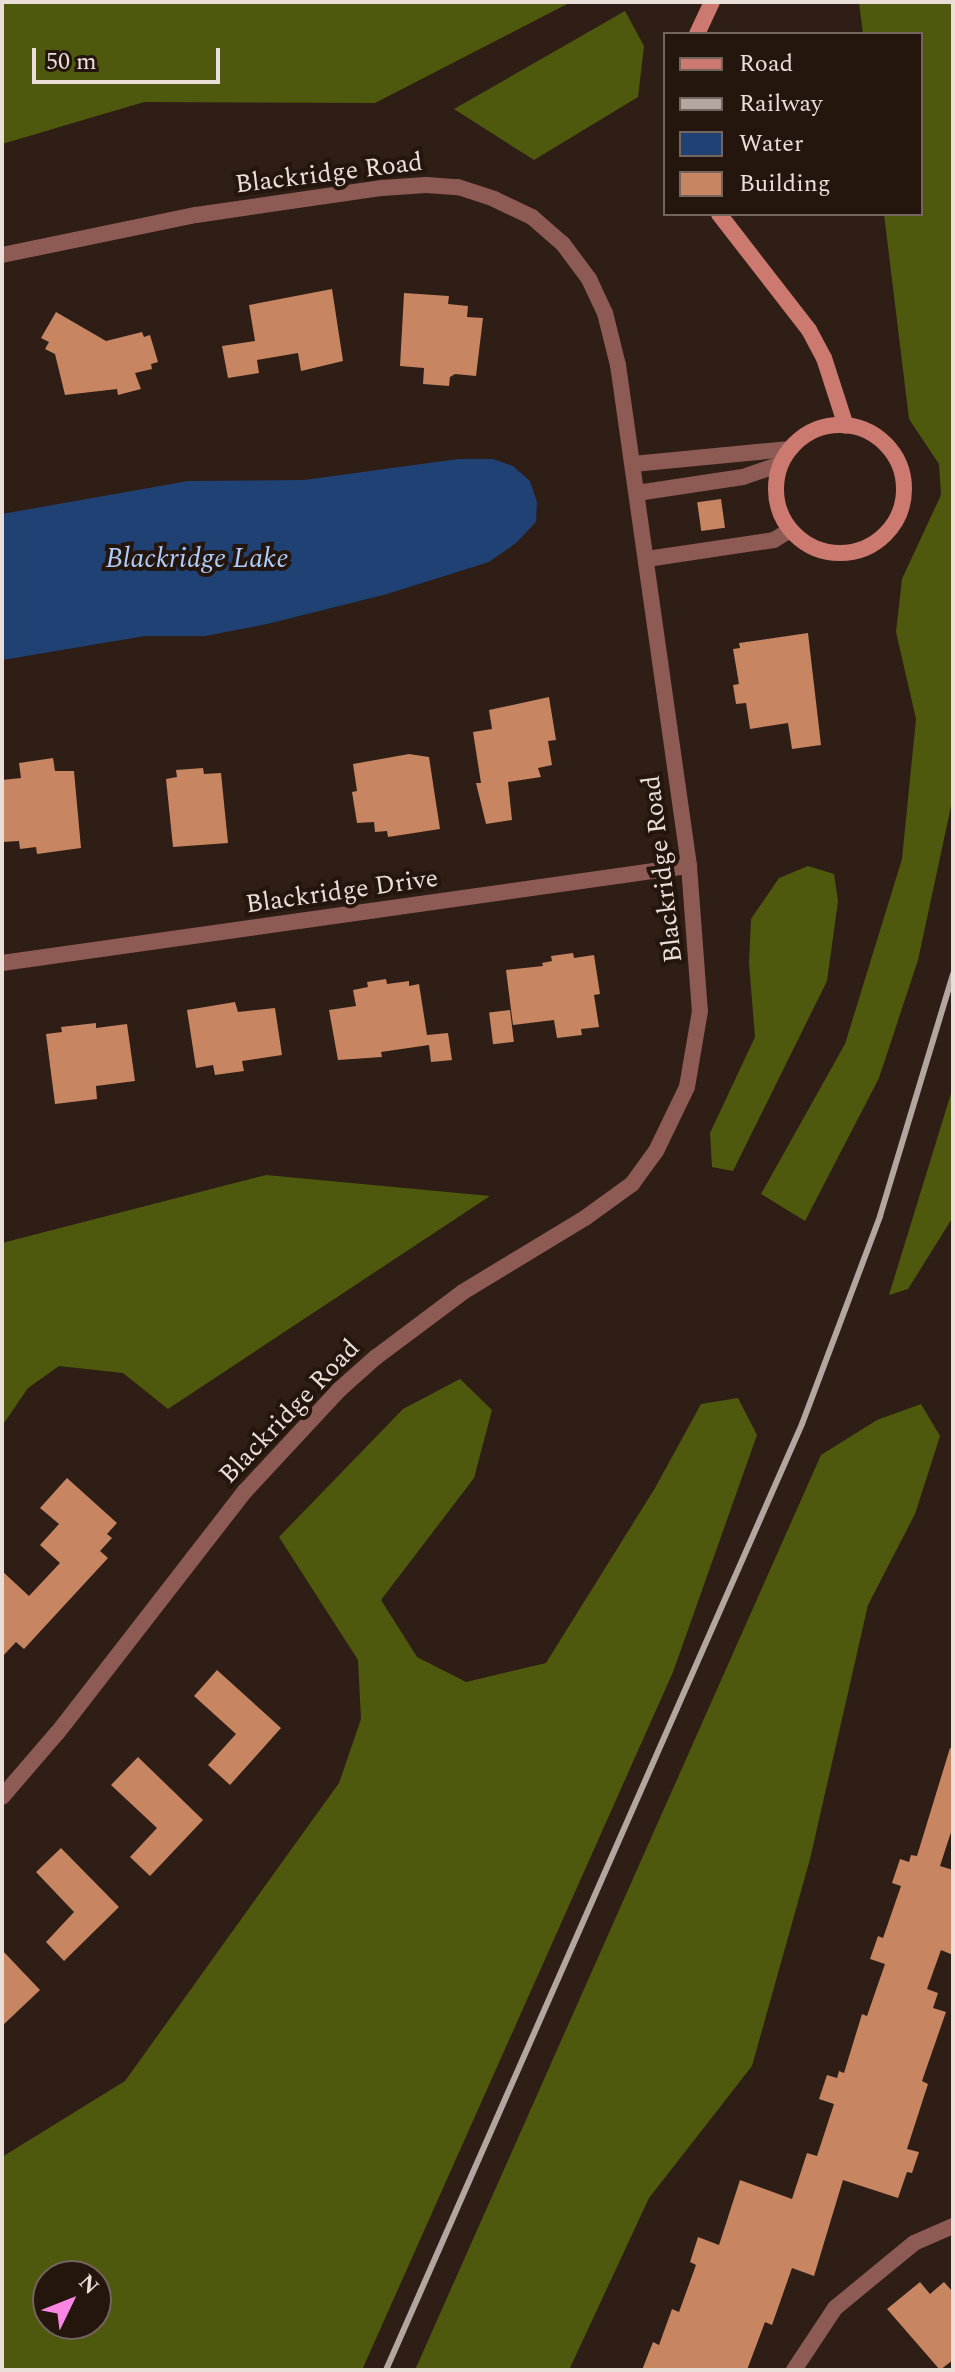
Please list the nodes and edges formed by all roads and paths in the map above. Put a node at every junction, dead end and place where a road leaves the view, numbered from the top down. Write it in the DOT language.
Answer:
graph roads {
  1 [pos="712,2"];
  2 [pos="698,32"];
  3 [pos="720,216"];
  4 [pos="2,255"];
  5 [pos="846,426"];
  6 [pos="790,449"];
  7 [pos="633,464"];
  8 [pos="781,464"];
  9 [pos="637,493"];
  10 [pos="790,530"];
  11 [pos="647,559"];
  12 [pos="689,866"];
  13 [pos="2,963"];
  14 [pos="2,1797"];
  15 [pos="953,2226"];
  16 [pos="794,2370"];
  1 -- 2 [label="street"];
  3 -- 5 [label="street"];
  4 -- 7 [label="street, Blackridge Road"];
  5 -- 6 [label="street"];
  5 -- 10 [label="street"];
  6 -- 7 [label="street"];
  6 -- 8 [label="street"];
  7 -- 9 [label="street, Blackridge Road"];
  8 -- 9 [label="street"];
  8 -- 10 [label="street"];
  9 -- 11 [label="street, Blackridge Road"];
  10 -- 11 [label="street"];
  11 -- 12 [label="street, Blackridge Road"];
  12 -- 13 [label="street, Blackridge Drive"];
  12 -- 14 [label="street, Blackridge Road"];
  15 -- 16 [label="street"];
}
